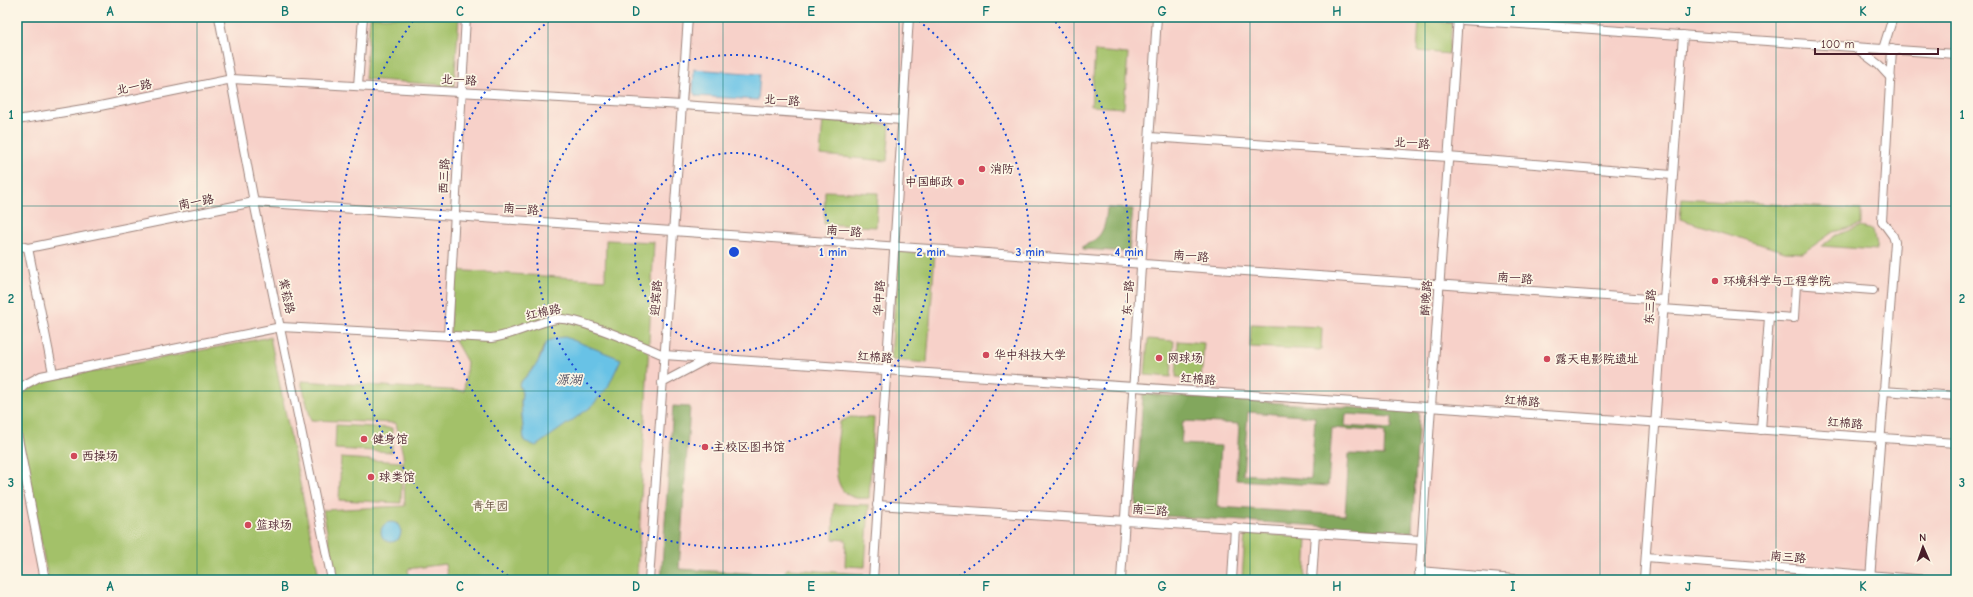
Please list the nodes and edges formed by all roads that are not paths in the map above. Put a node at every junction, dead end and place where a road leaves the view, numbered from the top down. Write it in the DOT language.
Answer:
graph roads {
  1 [pos="220,17"];
  2 [pos="363,17"];
  3 [pos="466,17"];
  4 [pos="688,17"];
  5 [pos="909,17"];
  6 [pos="1158,17"];
  7 [pos="1418,17"];
  8 [pos="1893,17"];
  9 [pos="1458,18"];
  10 [pos="1683,35"];
  11 [pos="1854,47"];
  12 [pos="1883,49"];
  13 [pos="1892,49"];
  14 [pos="1956,54"];
  15 [pos="1891,78"];
  16 [pos="232,79"];
  17 [pos="358,86"];
  18 [pos="461,92"];
  19 [pos="682,105"];
  20 [pos="17,120"];
  21 [pos="902,120"];
  22 [pos="1150,137"];
  23 [pos="1448,157"];
  24 [pos="1672,175"];
  25 [pos="254,202"];
  26 [pos="454,216"];
  27 [pos="673,231"];
  28 [pos="17,241"];
  29 [pos="894,247"];
  30 [pos="28,248"];
  31 [pos="1142,264"];
  32 [pos="1439,285"];
  33 [pos="1873,290"];
  34 [pos="1663,300"];
  35 [pos="1662,309"];
  36 [pos="1769,317"];
  37 [pos="281,327"];
  38 [pos="448,336"];
  39 [pos="664,355"];
  40 [pos="709,358"];
  41 [pos="886,370"];
  42 [pos="52,374"];
  43 [pos="662,383"];
  44 [pos="1134,387"];
  45 [pos="1883,391"];
  46 [pos="17,392"];
  47 [pos="1956,396"];
  48 [pos="1430,407"];
  49 [pos="1655,423"];
  50 [pos="1761,430"];
  51 [pos="17,433"];
  52 [pos="1879,437"];
  53 [pos="1956,443"];
  54 [pos="877,504"];
  55 [pos="1125,520"];
  56 [pos="1235,528"];
  57 [pos="1315,533"];
  58 [pos="1421,540"];
  59 [pos="1646,556"];
  60 [pos="1419,571"];
  61 [pos="45,576"];
  62 [pos="1871,578"];
  63 [pos="39,580"];
  64 [pos="332,580"];
  65 [pos="649,580"];
  66 [pos="873,580"];
  67 [pos="1121,580"];
  68 [pos="1232,580"];
  69 [pos="1312,580"];
  70 [pos="1419,580"];
  71 [pos="1526,580"];
  72 [pos="1644,580"];
  73 [pos="1929,580"];
  1 -- 16 [label="street, 紫菘路"];
  2 -- 17 [label="street"];
  3 -- 18 [label="street, 西三路"];
  4 -- 19 [label="street, 迎宾路"];
  5 -- 21 [label="street, 华中路"];
  6 -- 22 [label="street, 东一路"];
  7 -- 9 [label="street"];
  8 -- 12 [label="street"];
  9 -- 10 [label="street"];
  9 -- 23 [label="street, 醉晚路"];
  10 -- 11 [label="street"];
  10 -- 24 [label="street, 东三路"];
  11 -- 12 [label="street"];
  11 -- 15 [label="street"];
  12 -- 13 [label="street"];
  13 -- 14 [label="street"];
  13 -- 15 [label="street"];
  15 -- 45 [label="street"];
  16 -- 17 [label="street, 北一路"];
  16 -- 20 [label="street, 北一路"];
  16 -- 25 [label="street, 紫菘路"];
  17 -- 18 [label="street, 北一路"];
  18 -- 19 [label="street, 北一路"];
  18 -- 26 [label="street, 西三路"];
  19 -- 21 [label="street, 北一路"];
  19 -- 27 [label="street, 迎宾路"];
  21 -- 29 [label="street, 华中路"];
  22 -- 23 [label="street, 北一路"];
  22 -- 31 [label="street, 东一路"];
  23 -- 24 [label="street, 北一路"];
  23 -- 32 [label="street, 醉晚路"];
  24 -- 34 [label="street, 东三路"];
  25 -- 26 [label="street, 南一路"];
  25 -- 30 [label="street, 南一路"];
  25 -- 37 [label="street, 紫菘路"];
  26 -- 27 [label="street, 南一路"];
  26 -- 38 [label="street, 西三路"];
  27 -- 29 [label="street, 南一路"];
  27 -- 39 [label="street, 迎宾路"];
  28 -- 30 [label="street"];
  29 -- 31 [label="street, 南一路"];
  29 -- 41 [label="street, 华中路"];
  30 -- 42 [label="street"];
  31 -- 32 [label="street, 南一路"];
  31 -- 44 [label="street, 东一路"];
  32 -- 34 [label="street, 南一路"];
  32 -- 48 [label="street, 醉晚路"];
  33 -- 36 [label="street"];
  34 -- 35 [label="street, 东三路"];
  35 -- 36 [label="street"];
  35 -- 49 [label="street, 东三路"];
  36 -- 50 [label="street"];
  37 -- 38 [label="street, 红棉路"];
  37 -- 42 [label="street, 红棉路"];
  37 -- 64 [label="street, 紫菘路"];
  38 -- 39 [label="street, 红棉路"];
  39 -- 40 [label="street, 红棉路"];
  39 -- 43 [label="street, 迎宾路"];
  40 -- 41 [label="street, 红棉路"];
  40 -- 43 [label="street"];
  41 -- 44 [label="street, 红棉路"];
  41 -- 54 [label="street, 华中路"];
  42 -- 46 [label="street, 红棉路"];
  43 -- 65 [label="street, 迎宾路"];
  44 -- 48 [label="street, 红棉路"];
  44 -- 55 [label="street, 东一路"];
  45 -- 47 [label="street"];
  45 -- 52 [label="street"];
  48 -- 49 [label="street, 红棉路"];
  48 -- 58 [label="street, 醉晚路"];
  49 -- 50 [label="street, 红棉路"];
  49 -- 59 [label="street, 东三路"];
  50 -- 52 [label="street, 红棉路"];
  51 -- 61 [label="street"];
  52 -- 53 [label="street, 红棉路"];
  52 -- 62 [label="street"];
  54 -- 55 [label="street, 南三路"];
  54 -- 66 [label="street, 华中路"];
  55 -- 56 [label="street, 南三路"];
  55 -- 67 [label="street, 东一路"];
  56 -- 57 [label="street, 南三路"];
  56 -- 68 [label="street"];
  57 -- 58 [label="street, 南三路"];
  57 -- 69 [label="street"];
  58 -- 60 [label="street, 醉晚路"];
  59 -- 62 [label="street, 南三路"];
  59 -- 72 [label="street, 东三路"];
  60 -- 70 [label="street, 醉晚路"];
  60 -- 71 [label="street"];
  61 -- 63 [label="street"];
  62 -- 73 [label="street, 南三路"];
}
